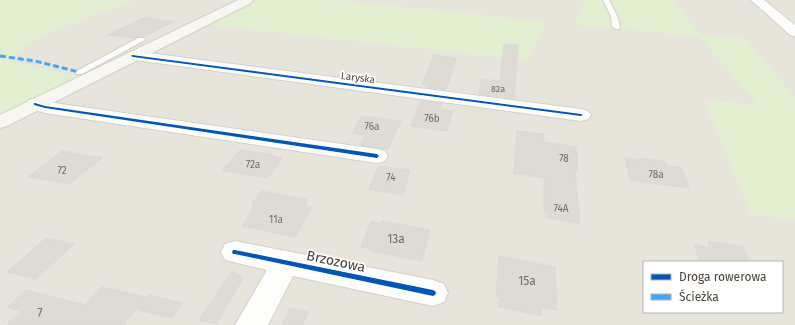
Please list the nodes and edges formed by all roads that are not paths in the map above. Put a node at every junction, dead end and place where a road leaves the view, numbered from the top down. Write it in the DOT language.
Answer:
graph roads {
  1 [pos="247,0"];
  2 [pos="606,0"];
  3 [pos="757,0"];
  4 [pos="616,27"];
  5 [pos="795,32"];
  6 [pos="140,40"];
  7 [pos="133,56"];
  8 [pos="92,76"];
  9 [pos="35,104"];
  10 [pos="581,114"];
  11 [pos="0,122"];
  12 [pos="377,156"];
  13 [pos="235,252"];
  14 [pos="286,262"];
  15 [pos="433,293"];
  16 [pos="251,325"];
  1 -- 7 [label="street"];
  2 -- 4 [label="lane"];
  3 -- 5 [label="street"];
  6 -- 8 [label="lane"];
  7 -- 8 [label="street"];
  7 -- 10 [label="street, Laryska"];
  8 -- 9 [label="street"];
  9 -- 11 [label="street"];
  9 -- 12 [label="street"];
  13 -- 14 [label="street, Brzozowa"];
  14 -- 15 [label="street, Brzozowa"];
  14 -- 16 [label="street"];
}
